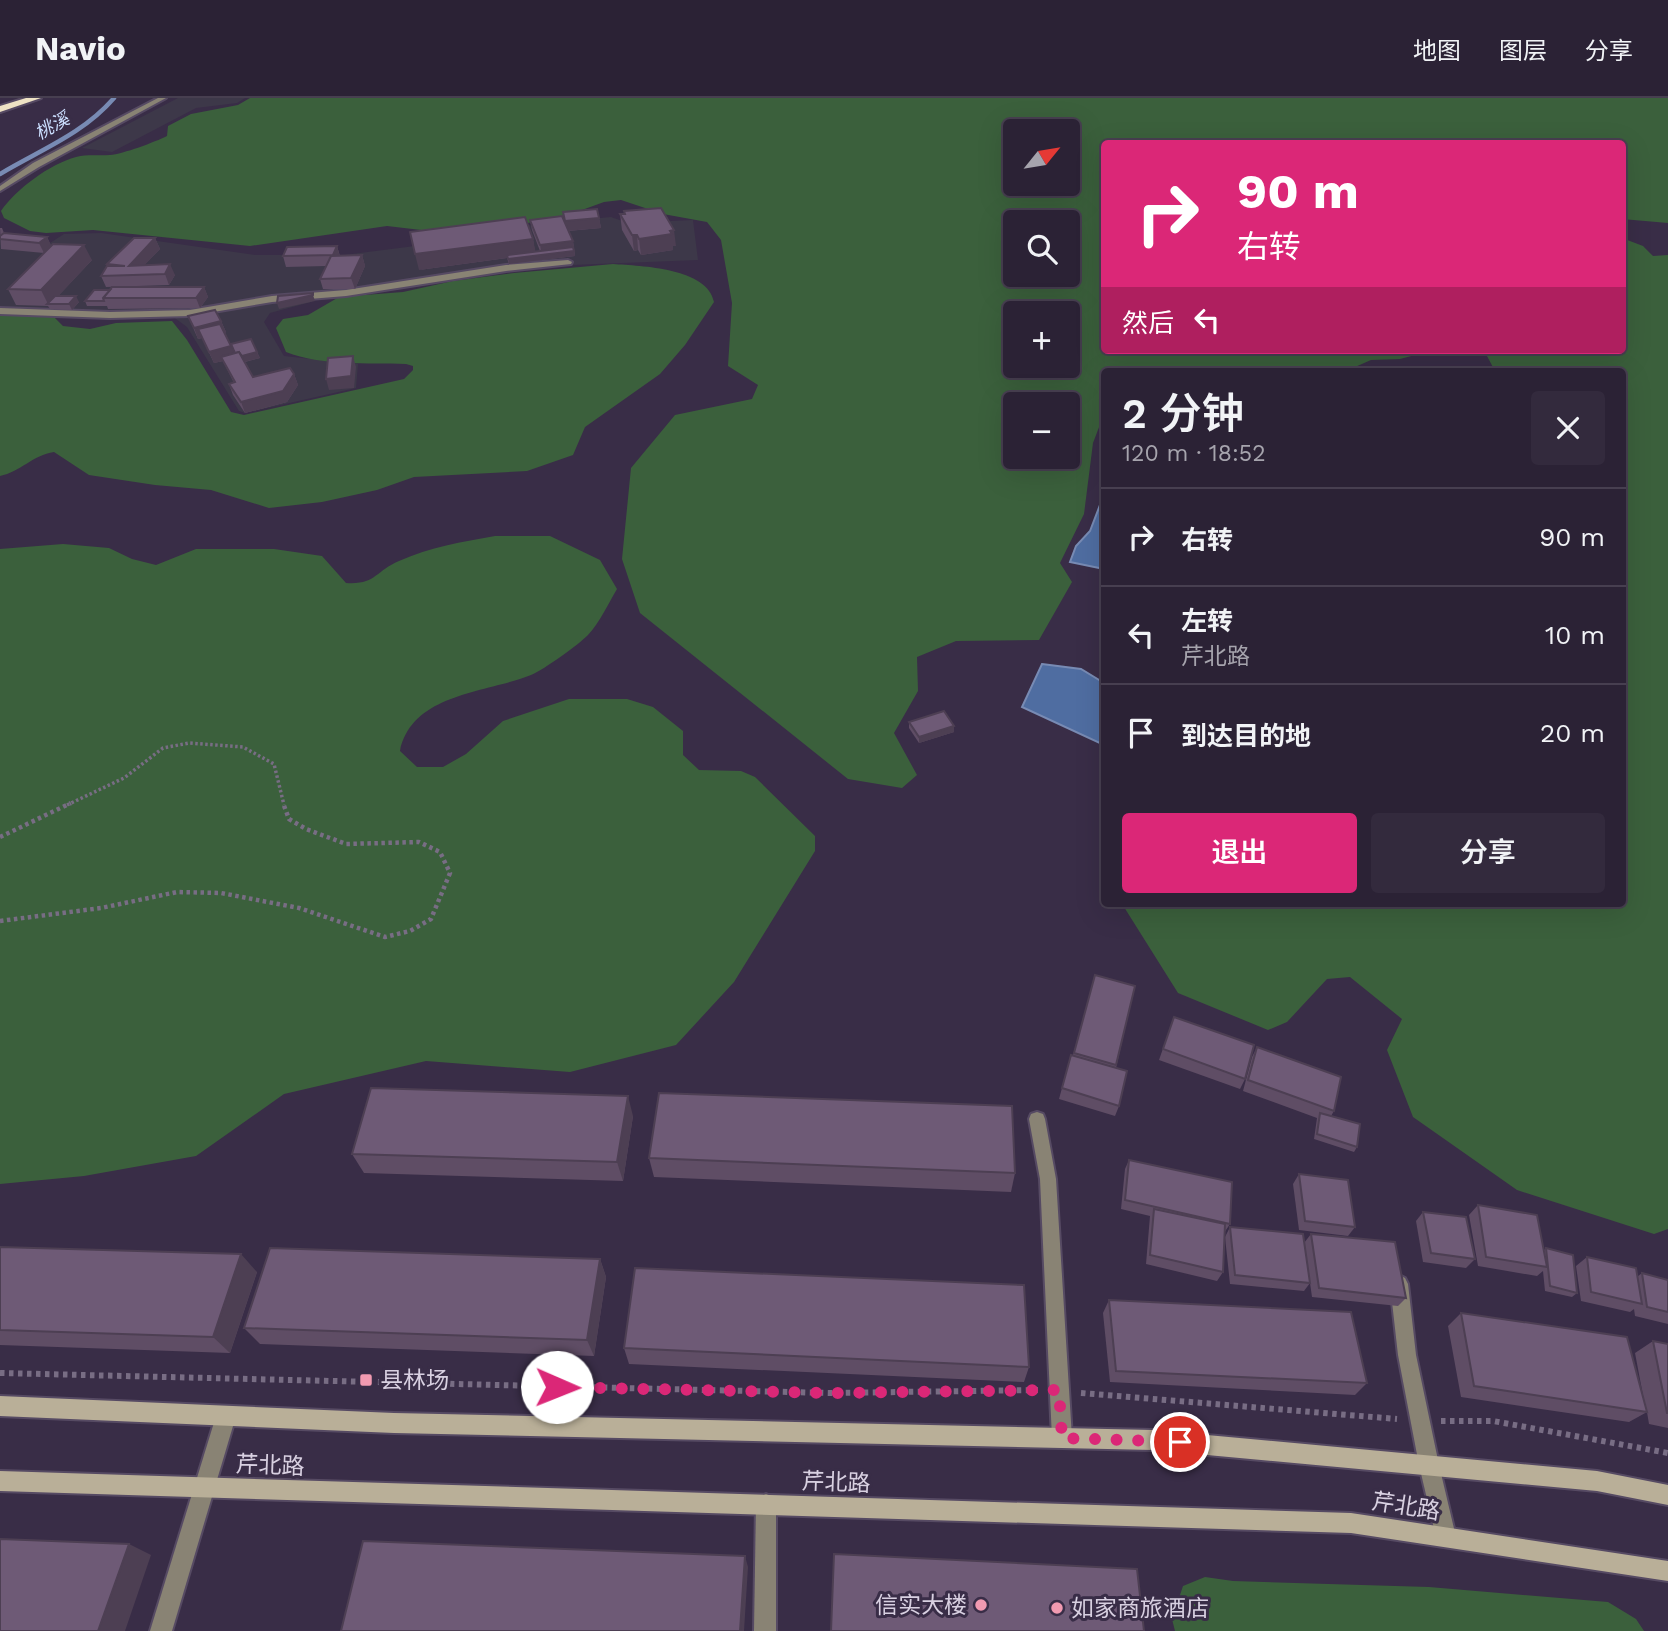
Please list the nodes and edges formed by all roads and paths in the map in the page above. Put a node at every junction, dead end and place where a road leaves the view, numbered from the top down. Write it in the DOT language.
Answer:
graph roads {
  1 [pos="36,98"];
  2 [pos="163,98"];
  3 [pos="0,109"];
  4 [pos="0,189"];
  5 [pos="568,262"];
  6 [pos="0,311"];
  7 [pos="0,837"];
  8 [pos="0,920"];
  9 [pos="1037,1119"];
  10 [pos="1398,1273"];
  11 [pos="0,1373"];
  12 [pos="1059,1390"];
  13 [pos="0,1406"];
  14 [pos="226,1416"];
  15 [pos="1420,1421"];
  16 [pos="1062,1438"];
  17 [pos="1668,1453"];
  18 [pos="1429,1465"];
  19 [pos="0,1481"];
  20 [pos="204,1487"];
  21 [pos="1668,1495"];
  22 [pos="766,1504"];
  23 [pos="1446,1537"];
  24 [pos="1668,1571"];
  25 [pos="161,1631"];
  26 [pos="765,1631"];
  1 -- 3 [label="highway"];
  2 -- 4 [label="street"];
  5 -- 6 [label="street"];
  7 -- 8 [label="path"];
  9 -- 12 [label="street"];
  10 -- 15 [label="street"];
  11 -- 12 [label="path"];
  12 -- 15 [label="path"];
  12 -- 16 [label="street"];
  13 -- 14 [label="main road, 芹北路"];
  14 -- 16 [label="main road, 芹北路"];
  14 -- 20 [label="street"];
  15 -- 17 [label="path"];
  15 -- 18 [label="street"];
  16 -- 18 [label="main road, 芹北路"];
  18 -- 21 [label="main road, 芹北路"];
  18 -- 23 [label="street"];
  19 -- 20 [label="main road, 芹北路"];
  20 -- 22 [label="main road, 芹北路"];
  20 -- 25 [label="street"];
  22 -- 23 [label="main road, 芹北路"];
  22 -- 26 [label="street"];
  23 -- 24 [label="main road, 芹北路"];
}
